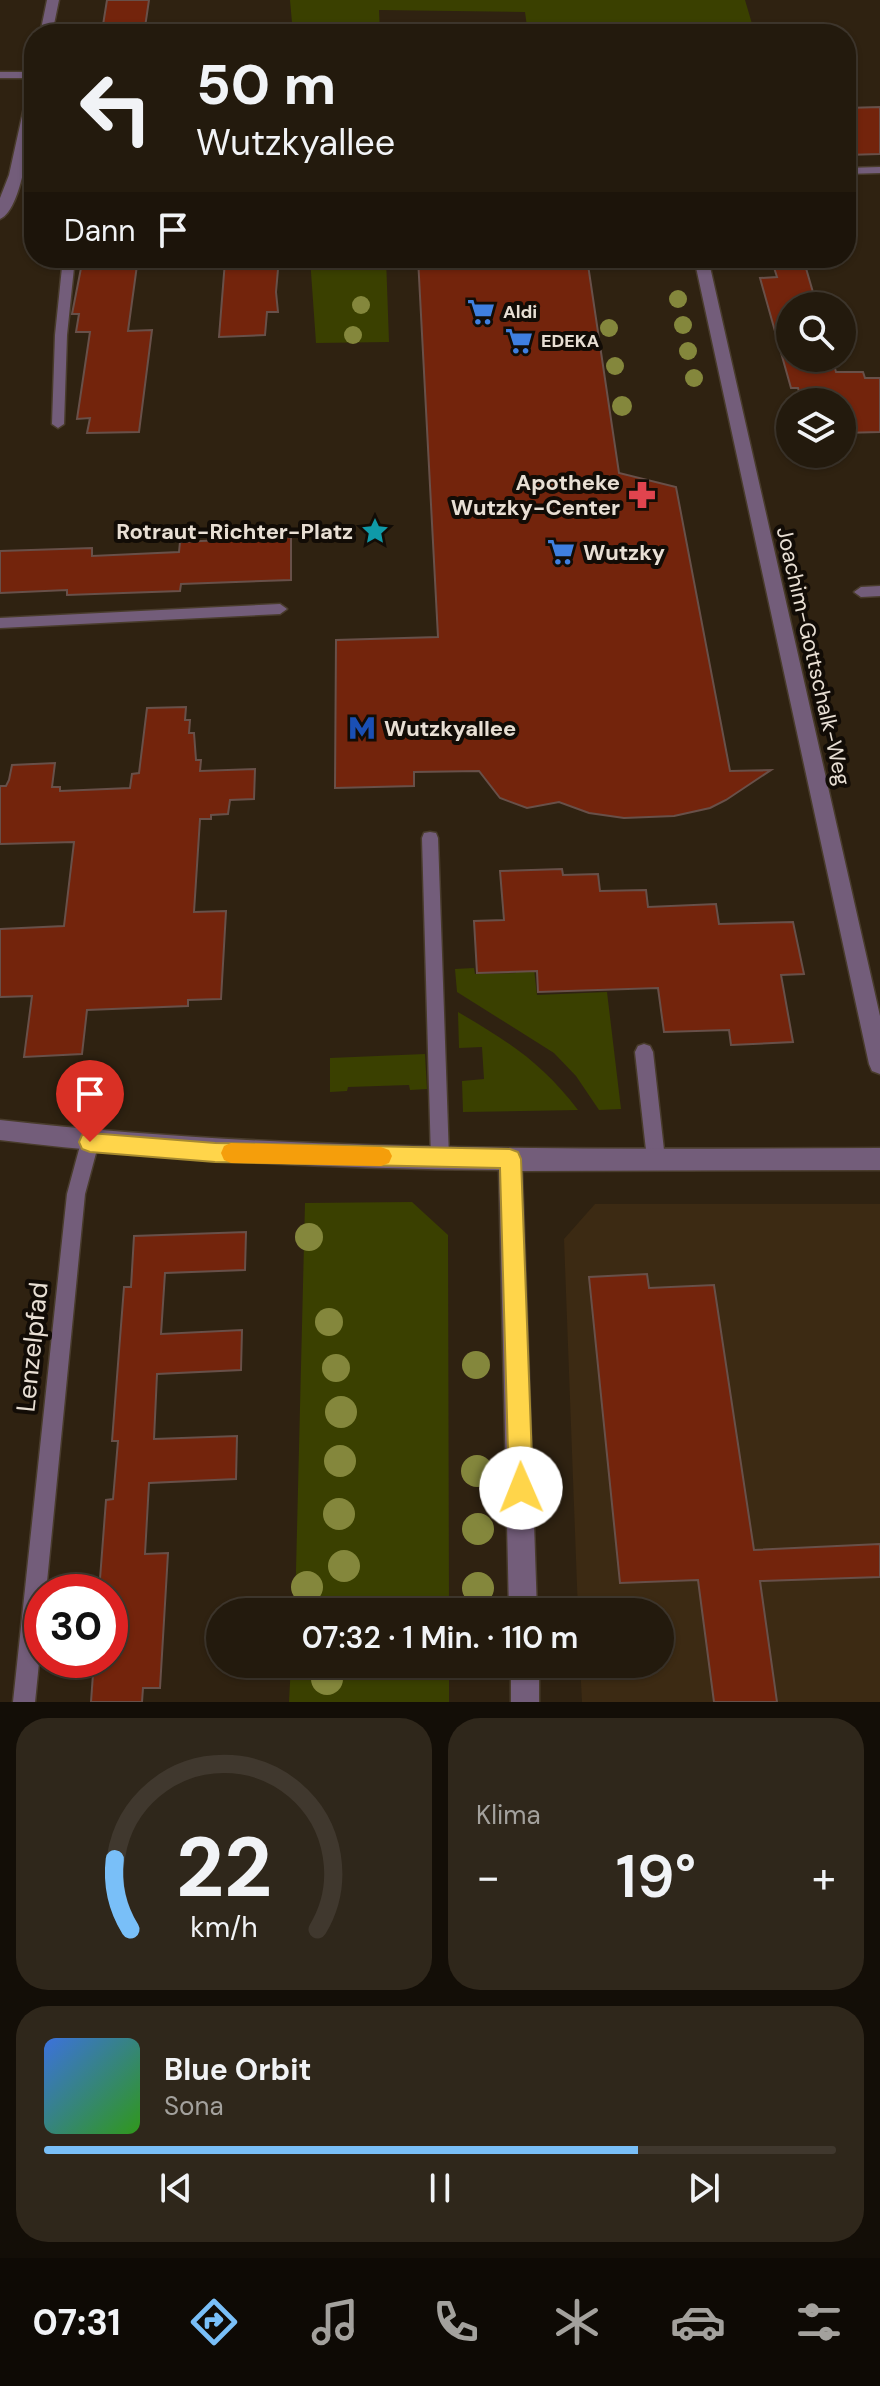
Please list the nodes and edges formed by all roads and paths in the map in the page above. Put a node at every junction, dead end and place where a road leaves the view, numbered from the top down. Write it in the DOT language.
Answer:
graph roads {
  1 [pos="53,0"];
  2 [pos="48,24"];
  3 [pos="0,75"];
  4 [pos="24,75"];
  5 [pos="24,137"];
  6 [pos="880,170"];
  7 [pos="856,171"];
  8 [pos="0,215"];
  9 [pos="68,268"];
  10 [pos="703,268"];
  11 [pos="58,424"];
  12 [pos="880,591"];
  13 [pos="861,592"];
  14 [pos="280,609"];
  15 [pos="0,623"];
  16 [pos="430,838"];
  17 [pos="644,1052"];
  18 [pos="880,1064"];
  19 [pos="0,1130"];
  20 [pos="90,1142"];
  21 [pos="440,1158"];
  22 [pos="510,1159"];
  23 [pos="656,1159"];
  24 [pos="880,1159"];
  25 [pos="523,1598"];
  26 [pos="525,1678"];
  27 [pos="24,1702"];
  28 [pos="525,1702"];
  1 -- 2 [label="street"];
  3 -- 4 [label="lane"];
  5 -- 8 [label="street"];
  6 -- 7 [label="lane"];
  9 -- 11 [label="lane"];
  10 -- 18 [label="street, Joachim-Gottschalk-Weg"];
  12 -- 13 [label="lane"];
  14 -- 15 [label="lane"];
  16 -- 21 [label="lane"];
  17 -- 23 [label="lane"];
  19 -- 20 [label="street"];
  20 -- 21 [label="street"];
  20 -- 27 [label="lane, Lenzelpfad"];
  21 -- 22 [label="street"];
  22 -- 23 [label="street"];
  22 -- 25 [label="street"];
  23 -- 24 [label="street"];
  26 -- 28 [label="street"];
}
